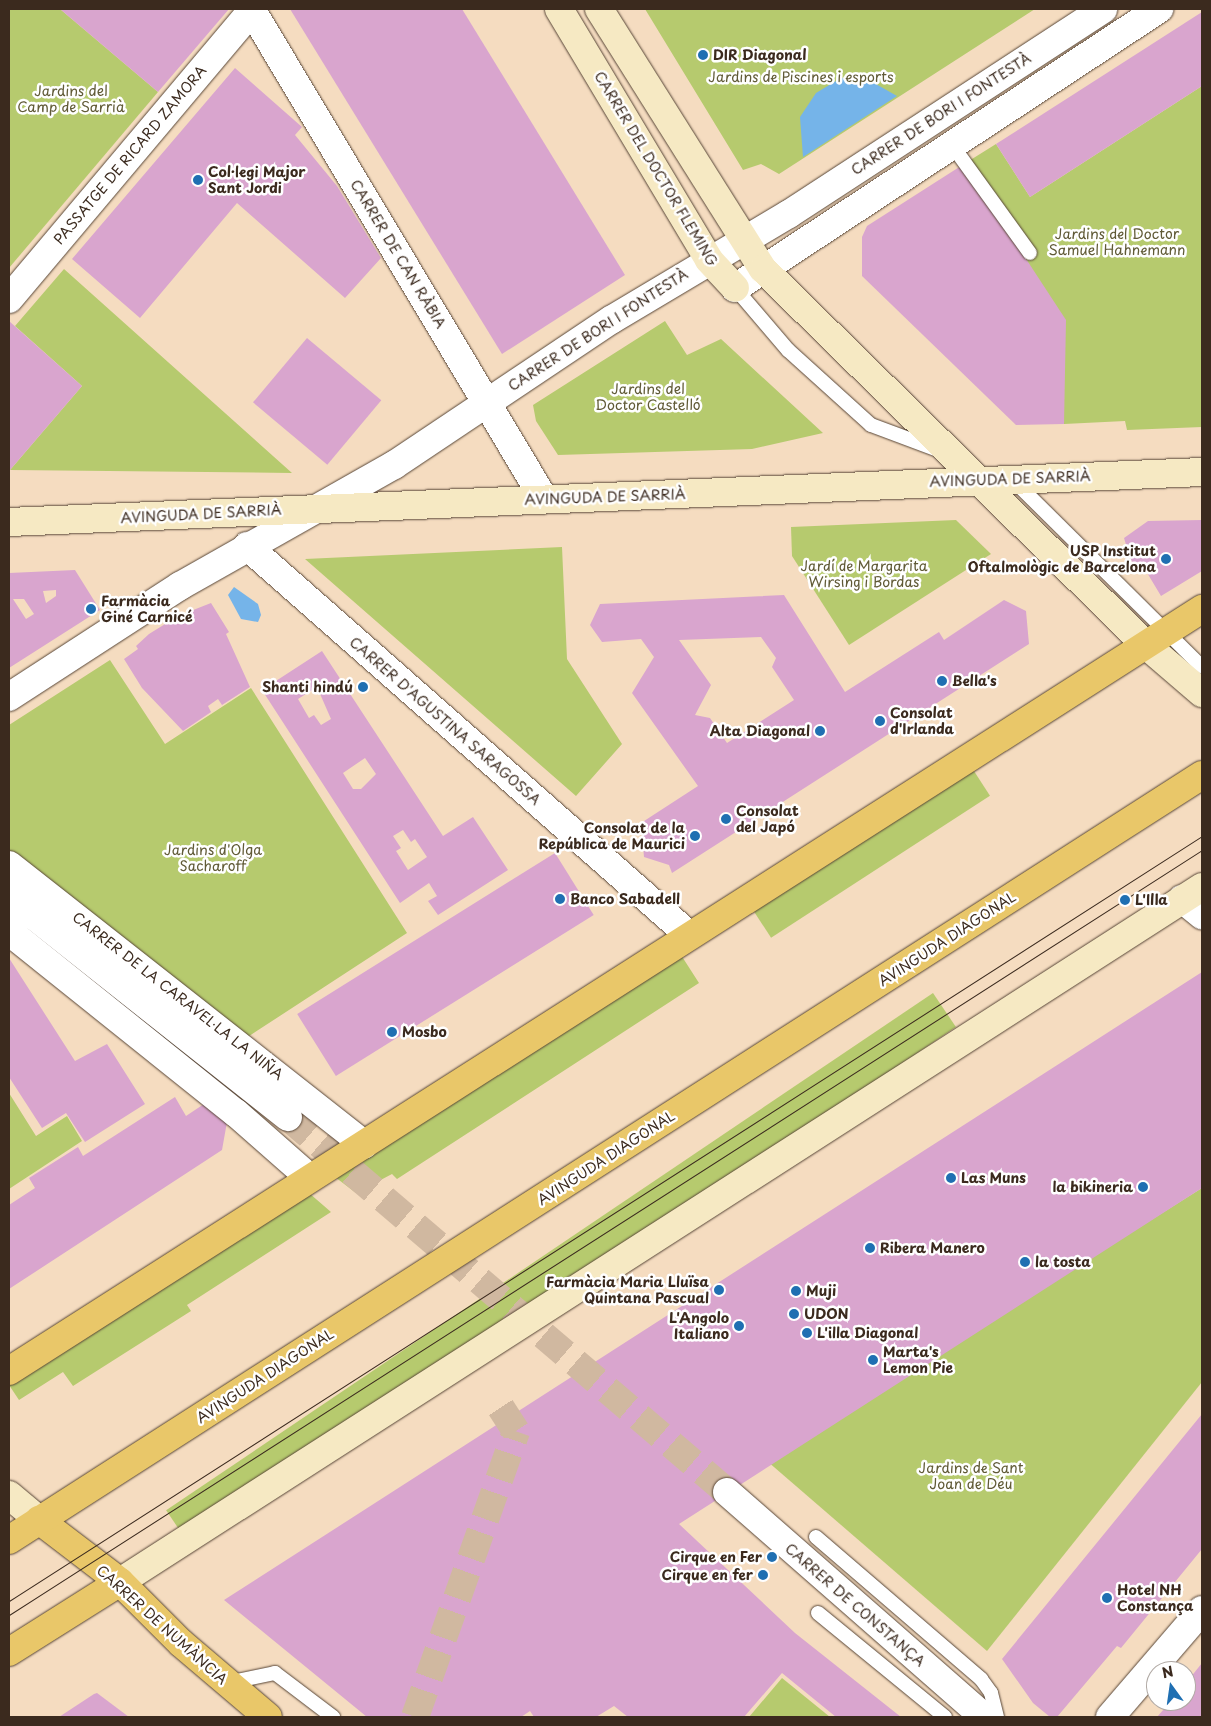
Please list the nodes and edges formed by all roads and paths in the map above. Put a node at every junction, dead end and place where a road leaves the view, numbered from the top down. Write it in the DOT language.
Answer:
graph roads {
  1 [pos="251,9"];
  2 [pos="560,9"];
  3 [pos="599,9"];
  4 [pos="1103,9"];
  5 [pos="1158,9"];
  6 [pos="952,145"];
  7 [pos="744,240"];
  8 [pos="1030,253"];
  9 [pos="709,260"];
  10 [pos="763,269"];
  11 [pos="735,288"];
  12 [pos="9,299"];
  13 [pos="485,402"];
  14 [pos="955,455"];
  15 [pos="1202,472"];
  16 [pos="1012,478"];
  17 [pos="981,480"];
  18 [pos="544,499"];
  19 [pos="323,509"];
  20 [pos="9,522"];
  21 [pos="247,546"];
  22 [pos="1202,609"];
  23 [pos="1158,638"];
  24 [pos="1202,667"];
  25 [pos="1202,693"];
  26 [pos="9,697"];
  27 [pos="1202,775"];
  28 [pos="9,865"];
  29 [pos="9,896"];
  30 [pos="1196,900"];
  31 [pos="9,921"];
  32 [pos="689,935"];
  33 [pos="288,1116"];
  34 [pos="355,1136"];
  35 [pos="310,1178"];
  36 [pos="12,1362"];
  37 [pos="727,1492"];
  38 [pos="9,1495"];
  39 [pos="39,1520"];
  40 [pos="816,1537"];
  41 [pos="9,1540"];
  42 [pos="120,1582"];
  43 [pos="1202,1610"];
  44 [pos="818,1613"];
  45 [pos="9,1652"];
  46 [pos="227,1683"];
  47 [pos="256,1714"];
  48 [pos="333,1717"];
  49 [pos="946,1717"];
  50 [pos="984,1717"];
  51 [pos="997,1717"];
  52 [pos="1110,1717"];
  1 -- 12 [label="street, PASSATGE DE RICARD ZAMORA"];
  1 -- 13 [label="street, CARRER DE CAN RÀBIA"];
  2 -- 9 [label="main road, CARRER DEL DOCTOR FLEMING"];
  3 -- 7 [label="main road, CARRER DEL DOCTOR FLEMING"];
  4 -- 7 [label="street, CARRER DE BORI I FONTESTÀ"];
  5 -- 6 [label="street"];
  6 -- 8 [label="lane"];
  6 -- 10 [label="street"];
  7 -- 9 [label="street, CARRER DE BORI I FONTESTÀ"];
  7 -- 10 [label="main road, CARRER DEL DOCTOR FLEMING"];
  9 -- 11 [label="main road, CARRER DEL DOCTOR FLEMING"];
  9 -- 13 [label="street, CARRER DE BORI I FONTESTÀ"];
  10 -- 11 [label="street"];
  10 -- 14 [label="main road, CARRER DEL DOCTOR FLEMING"];
  11 -- 14 [label="lane, CARRER DEL DOCTOR FLEMING"];
  13 -- 18 [label="street, CARRER DE CAN RÀBIA"];
  13 -- 19 [label="street, CARRER DE BORI I FONTESTÀ"];
  14 -- 16 [label="lane, CARRER DEL DOCTOR FLEMING"];
  14 -- 17 [label="main road, CARRER DEL DOCTOR FLEMING"];
  15 -- 16 [label="main road, AVINGUDA DE SARRIÀ"];
  16 -- 17 [label="main road, AVINGUDA DE SARRIÀ"];
  16 -- 23 [label="lane, CARRER DEL DOCTOR FLEMING"];
  17 -- 18 [label="main road, AVINGUDA DE SARRIÀ"];
  17 -- 23 [label="main road, CARRER DEL DOCTOR FLEMING"];
  18 -- 19 [label="main road, AVINGUDA DE SARRIÀ"];
  19 -- 20 [label="main road, AVINGUDA DE SARRIÀ"];
  19 -- 21 [label="street, CARRER DE BORI I FONTESTÀ"];
  21 -- 26 [label="street, CARRER DE BORI I FONTESTÀ"];
  21 -- 32 [label="street, CARRER D'AGUSTINA SARAGOSSA"];
  22 -- 23 [label="main road"];
  23 -- 24 [label="lane"];
  23 -- 25 [label="main road"];
  23 -- 32 [label="main road"];
  27 -- 39 [label="main road, AVINGUDA DIAGONAL"];
  28 -- 34 [label="street, CARRER DE LA CARAVEL·LA LA NIÑA"];
  29 -- 33 [label="street, CARRER DE LA CARAVEL·LA LA NIÑA"];
  30 -- 42 [label="main road"];
  31 -- 35 [label="street"];
  32 -- 34 [label="main road"];
  34 -- 35 [label="main road"];
  35 -- 36 [label="main road"];
  37 -- 50 [label="street, CARRER DE CONSTANÇA"];
  38 -- 39 [label="main road, CARRER DE NUMÀNCIA"];
  39 -- 41 [label="main road, AVINGUDA DIAGONAL"];
  39 -- 42 [label="main road, CARRER DE NUMÀNCIA"];
  40 -- 51 [label="lane"];
  42 -- 45 [label="main road"];
  42 -- 46 [label="main road, CARRER DE NUMÀNCIA"];
  43 -- 52 [label="street"];
  44 -- 49 [label="lane"];
  46 -- 47 [label="main road, CARRER DE NUMÀNCIA"];
  46 -- 48 [label="lane"];
}
